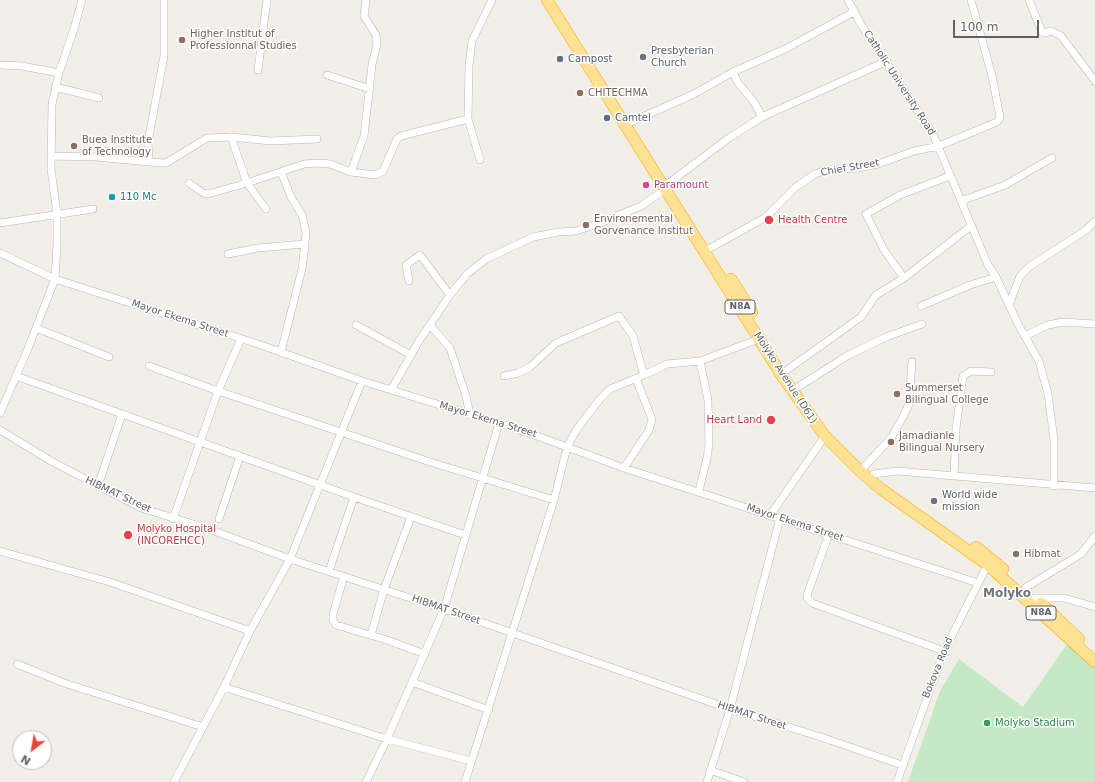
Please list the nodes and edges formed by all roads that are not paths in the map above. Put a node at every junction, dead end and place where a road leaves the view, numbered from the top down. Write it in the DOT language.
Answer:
graph roads {
  1 [pos="82,0"];
  2 [pos="164,0"];
  3 [pos="267,0"];
  4 [pos="366,0"];
  5 [pos="492,0"];
  6 [pos="547,0"];
  7 [pos="554,0"];
  8 [pos="848,0"];
  9 [pos="971,0"];
  10 [pos="1029,0"];
  11 [pos="854,12"];
  12 [pos="887,61"];
  13 [pos="0,65"];
  14 [pos="258,70"];
  15 [pos="733,72"];
  16 [pos="59,73"];
  17 [pos="327,75"];
  18 [pos="1095,81"];
  19 [pos="55,87"];
  20 [pos="370,89"];
  21 [pos="99,98"];
  22 [pos="762,117"];
  23 [pos="468,119"];
  24 [pos="631,122"];
  25 [pos="231,137"];
  26 [pos="317,139"];
  27 [pos="939,146"];
  28 [pos="51,156"];
  29 [pos="1052,158"];
  30 [pos="480,160"];
  31 [pos="149,162"];
  32 [pos="281,172"];
  33 [pos="351,172"];
  34 [pos="950,176"];
  35 [pos="189,183"];
  36 [pos="247,183"];
  37 [pos="667,186"];
  38 [pos="961,201"];
  39 [pos="94,209"];
  40 [pos="266,209"];
  41 [pos="57,214"];
  42 [pos="1095,221"];
  43 [pos="0,223"];
  44 [pos="970,226"];
  45 [pos="305,244"];
  46 [pos="707,249"];
  47 [pos="0,253"];
  48 [pos="228,254"];
  49 [pos="996,277"];
  50 [pos="904,278"];
  51 [pos="55,280"];
  52 [pos="409,282"];
  53 [pos="450,295"];
  54 [pos="1009,305"];
  55 [pos="921,306"];
  56 [pos="922,324"];
  57 [pos="1095,324"];
  58 [pos="356,325"];
  59 [pos="430,325"];
  60 [pos="36,328"];
  61 [pos="1025,336"];
  62 [pos="241,339"];
  63 [pos="759,339"];
  64 [pos="281,352"];
  65 [pos="411,355"];
  66 [pos="109,357"];
  67 [pos="700,361"];
  68 [pos="912,362"];
  69 [pos="149,366"];
  70 [pos="787,370"];
  71 [pos="991,372"];
  72 [pos="644,375"];
  73 [pos="16,376"];
  74 [pos="504,376"];
  75 [pos="636,379"];
  76 [pos="362,381"];
  77 [pos="798,387"];
  78 [pos="391,390"];
  79 [pos="218,391"];
  80 [pos="0,413"];
  81 [pos="122,414"];
  82 [pos="470,415"];
  83 [pos="499,423"];
  84 [pos="0,430"];
  85 [pos="341,433"];
  86 [pos="825,436"];
  87 [pos="199,442"];
  88 [pos="567,447"];
  89 [pos="240,456"];
  90 [pos="865,466"];
  91 [pos="624,468"];
  92 [pos="874,474"];
  93 [pos="954,476"];
  94 [pos="482,478"];
  95 [pos="322,484"];
  96 [pos="98,486"];
  97 [pos="1054,486"];
  98 [pos="1095,488"];
  99 [pos="698,491"];
  100 [pos="354,497"];
  101 [pos="554,500"];
  102 [pos="771,514"];
  103 [pos="411,517"];
  104 [pos="780,518"];
  105 [pos="173,519"];
  106 [pos="219,519"];
  107 [pos="829,534"];
  108 [pos="465,535"];
  109 [pos="1095,536"];
  110 [pos="0,551"];
  111 [pos="290,559"];
  112 [pos="989,562"];
  113 [pos="329,571"];
  114 [pos="344,576"];
  115 [pos="978,583"];
  116 [pos="1025,588"];
  117 [pos="384,589"];
  118 [pos="1035,598"];
  119 [pos="1095,607"];
  120 [pos="444,609"];
  121 [pos="250,631"];
  122 [pos="512,632"];
  123 [pos="370,635"];
  124 [pos="944,651"];
  125 [pos="1095,653"];
  126 [pos="425,654"];
  127 [pos="1095,662"];
  128 [pos="17,664"];
  129 [pos="412,682"];
  130 [pos="224,687"];
  131 [pos="730,709"];
  132 [pos="489,710"];
  133 [pos="203,727"];
  134 [pos="387,739"];
  135 [pos="471,761"];
  136 [pos="902,765"];
  137 [pos="710,770"];
  138 [pos="174,782"];
  139 [pos="366,782"];
  140 [pos="465,782"];
  141 [pos="707,782"];
  142 [pos="744,782"];
  143 [pos="896,782"];
  1 -- 16 [label="street"];
  2 -- 31 [label="street"];
  3 -- 14 [label="street"];
  4 -- 20 [label="street"];
  5 -- 23 [label="street"];
  6 -- 37 [label="highway, Molyko Avenue (D61) / N8A"];
  7 -- 24 [label="highway, Molyko Avenue (D61) / N8A"];
  8 -- 11 [label="street, Catholic University Road"];
  9 -- 27 [label="street, Chief Street"];
  10 -- 18 [label="street"];
  11 -- 12 [label="street, Catholic University Road"];
  11 -- 15 [label="street"];
  12 -- 22 [label="street"];
  12 -- 27 [label="street, Catholic University Road"];
  13 -- 16 [label="street"];
  15 -- 22 [label="street"];
  15 -- 24 [label="street"];
  16 -- 19 [label="street"];
  17 -- 20 [label="street"];
  19 -- 21 [label="street"];
  19 -- 28 [label="street"];
  20 -- 33 [label="street"];
  22 -- 37 [label="street"];
  23 -- 30 [label="street"];
  23 -- 33 [label="street"];
  24 -- 37 [label="highway, Molyko Avenue (D61) / N8A"];
  25 -- 26 [label="street"];
  25 -- 31 [label="street"];
  25 -- 36 [label="street"];
  27 -- 34 [label="street, Catholic University Road"];
  27 -- 46 [label="street, Chief Street"];
  28 -- 31 [label="street"];
  28 -- 41 [label="street"];
  29 -- 38 [label="street"];
  32 -- 33 [label="street"];
  32 -- 36 [label="street"];
  32 -- 45 [label="street"];
  34 -- 38 [label="street, Catholic University Road"];
  34 -- 50 [label="street"];
  35 -- 36 [label="street"];
  36 -- 40 [label="street"];
  37 -- 46 [label="highway, Molyko Avenue (D61) / N8A"];
  37 -- 53 [label="street"];
  38 -- 44 [label="street, Catholic University Road"];
  39 -- 41 [label="street"];
  41 -- 43 [label="street"];
  41 -- 51 [label="street"];
  42 -- 54 [label="street"];
  44 -- 49 [label="street, Catholic University Road"];
  44 -- 50 [label="street"];
  45 -- 48 [label="street"];
  45 -- 64 [label="street"];
  46 -- 63 [label="highway, Molyko Avenue (D61) / N8A"];
  46 -- 70 [label="highway, Molyko Avenue (D61) / N8A"];
  47 -- 51 [label="street, Mayor Ekema Street"];
  49 -- 54 [label="street, Catholic University Road"];
  49 -- 55 [label="street"];
  50 -- 70 [label="street"];
  51 -- 60 [label="street"];
  51 -- 62 [label="street, Mayor Ekema Street"];
  52 -- 53 [label="street"];
  53 -- 59 [label="street"];
  54 -- 61 [label="street, Catholic University Road"];
  56 -- 77 [label="street"];
  57 -- 61 [label="street"];
  58 -- 65 [label="street"];
  59 -- 65 [label="street"];
  59 -- 82 [label="street"];
  60 -- 66 [label="street"];
  60 -- 73 [label="street"];
  61 -- 97 [label="street, Catholic University Road"];
  62 -- 64 [label="street, Mayor Ekema Street"];
  62 -- 79 [label="street"];
  63 -- 67 [label="street"];
  63 -- 86 [label="highway, Molyko Avenue (D61) / N8A"];
  64 -- 76 [label="street, Mayor Ekema Street"];
  65 -- 78 [label="street"];
  67 -- 72 [label="street"];
  67 -- 99 [label="street"];
  68 -- 90 [label="street"];
  69 -- 79 [label="street"];
  70 -- 77 [label="highway, Molyko Avenue (D61) / N8A"];
  71 -- 93 [label="street"];
  72 -- 74 [label="street"];
  72 -- 75 [label="street"];
  73 -- 80 [label="street"];
  73 -- 81 [label="street"];
  75 -- 88 [label="street"];
  75 -- 91 [label="street"];
  76 -- 78 [label="street, Mayor Ekema Street"];
  76 -- 85 [label="street"];
  77 -- 90 [label="highway, Molyko Avenue (D61) / N8A"];
  78 -- 82 [label="street, Mayor Ekema Street"];
  79 -- 85 [label="street"];
  79 -- 87 [label="street"];
  81 -- 87 [label="street"];
  81 -- 96 [label="street"];
  82 -- 83 [label="street, Mayor Ekema Street"];
  83 -- 88 [label="street, Mayor Ekema Street"];
  83 -- 94 [label="street"];
  84 -- 96 [label="street, HIBMAT Street"];
  85 -- 94 [label="street"];
  85 -- 95 [label="street"];
  86 -- 102 [label="street"];
  86 -- 112 [label="highway, Molyko Avenue (D61) / N8A"];
  87 -- 89 [label="street"];
  87 -- 105 [label="street"];
  88 -- 91 [label="street, Mayor Ekema Street"];
  88 -- 101 [label="street"];
  89 -- 95 [label="street"];
  89 -- 106 [label="street"];
  90 -- 92 [label="highway, Molyko Avenue (D61) / N8A"];
  91 -- 99 [label="street, Mayor Ekema Street"];
  92 -- 93 [label="street"];
  92 -- 112 [label="highway, Molyko Avenue (D61) / N8A"];
  93 -- 97 [label="street"];
  94 -- 101 [label="street"];
  94 -- 108 [label="street"];
  95 -- 100 [label="street"];
  95 -- 111 [label="street"];
  96 -- 105 [label="street, HIBMAT Street"];
  97 -- 98 [label="street"];
  99 -- 102 [label="street, Mayor Ekema Street"];
  100 -- 103 [label="street"];
  100 -- 113 [label="street"];
  101 -- 122 [label="street"];
  102 -- 104 [label="street, Mayor Ekema Street"];
  103 -- 108 [label="street"];
  103 -- 117 [label="street"];
  104 -- 107 [label="street, Mayor Ekema Street"];
  104 -- 131 [label="street"];
  105 -- 111 [label="street, HIBMAT Street"];
  107 -- 115 [label="street, Mayor Ekema Street"];
  107 -- 124 [label="street"];
  108 -- 120 [label="street"];
  109 -- 116 [label="street"];
  110 -- 121 [label="street"];
  111 -- 113 [label="street, HIBMAT Street"];
  111 -- 121 [label="street"];
  112 -- 115 [label="street, Bokova Road"];
  112 -- 116 [label="highway, N8A"];
  112 -- 127 [label="highway, N8A"];
  113 -- 114 [label="street, HIBMAT Street"];
  114 -- 117 [label="street, HIBMAT Street"];
  114 -- 123 [label="street"];
  115 -- 124 [label="street, Bokova Road"];
  116 -- 118 [label="highway, N8A"];
  117 -- 120 [label="street, HIBMAT Street"];
  117 -- 123 [label="street"];
  118 -- 119 [label="street"];
  118 -- 125 [label="highway, N8A"];
  120 -- 122 [label="street, HIBMAT Street"];
  120 -- 126 [label="street"];
  121 -- 130 [label="street"];
  122 -- 131 [label="street, HIBMAT Street"];
  122 -- 132 [label="street"];
  123 -- 126 [label="street"];
  124 -- 136 [label="street, Bokova Road"];
  126 -- 129 [label="street"];
  128 -- 133 [label="street"];
  129 -- 132 [label="street"];
  129 -- 134 [label="street"];
  130 -- 133 [label="street"];
  130 -- 134 [label="street"];
  131 -- 136 [label="street, HIBMAT Street"];
  131 -- 137 [label="street"];
  132 -- 135 [label="street"];
  133 -- 138 [label="street"];
  134 -- 135 [label="street"];
  134 -- 139 [label="street"];
  135 -- 140 [label="street"];
  136 -- 143 [label="street, Bokova Road"];
  137 -- 141 [label="street"];
  137 -- 142 [label="street"];
}
